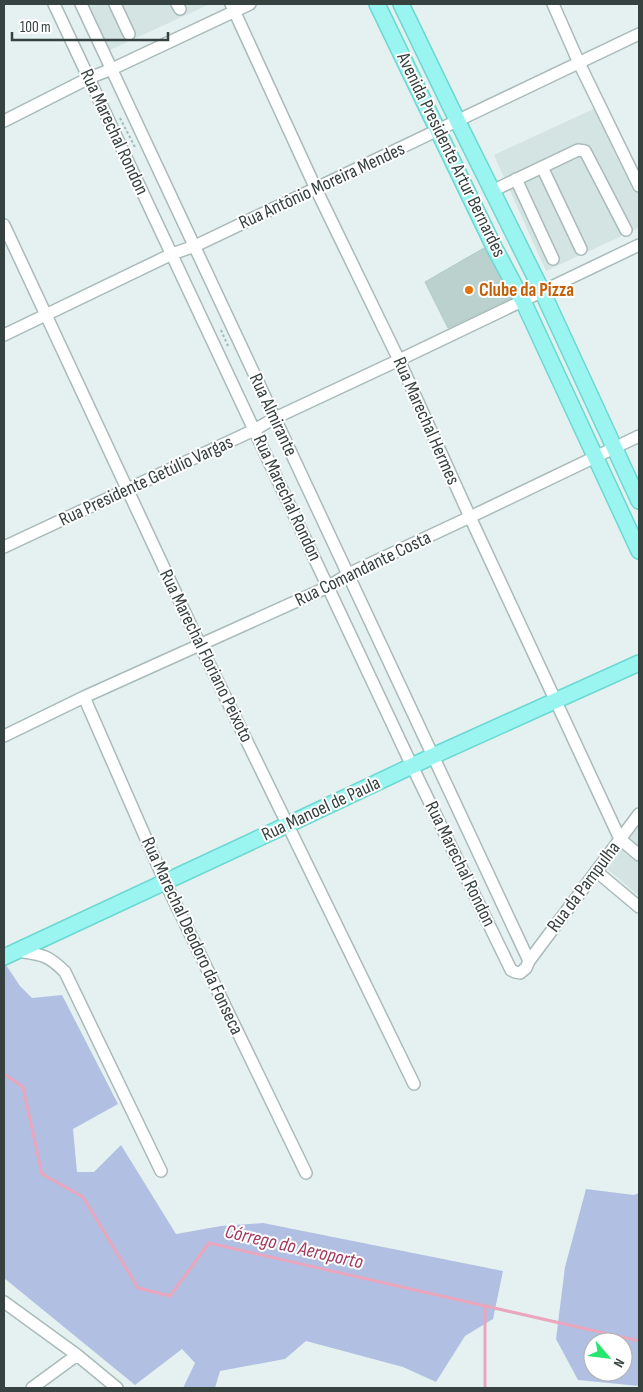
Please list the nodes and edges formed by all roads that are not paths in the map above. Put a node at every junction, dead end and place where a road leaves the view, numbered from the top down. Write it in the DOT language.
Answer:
graph roads {
  1 [pos="54,4"];
  2 [pos="81,4"];
  3 [pos="115,4"];
  4 [pos="250,4"];
  5 [pos="377,4"];
  6 [pos="401,4"];
  7 [pos="553,4"];
  8 [pos="233,7"];
  9 [pos="129,34"];
  10 [pos="639,34"];
  11 [pos="579,63"];
  12 [pos="112,69"];
  13 [pos="89,78"];
  14 [pos="4,121"];
  15 [pos="458,122"];
  16 [pos="438,130"];
  17 [pos="542,167"];
  18 [pos="516,180"];
  19 [pos="639,186"];
  20 [pos="316,189"];
  21 [pos="492,191"];
  22 [pos="4,226"];
  23 [pos="626,230"];
  24 [pos="639,245"];
  25 [pos="194,246"];
  26 [pos="581,249"];
  27 [pos="172,254"];
  28 [pos="553,259"];
  29 [pos="542,291"];
  30 [pos="523,301"];
  31 [pos="46,314"];
  32 [pos="4,335"];
  33 [pos="399,360"];
  34 [pos="275,418"];
  35 [pos="254,430"];
  36 [pos="639,436"];
  37 [pos="614,448"];
  38 [pos="596,456"];
  39 [pos="127,490"];
  40 [pos="639,501"];
  41 [pos="470,517"];
  42 [pos="5,544"];
  43 [pos="639,551"];
  44 [pos="348,574"];
  45 [pos="328,587"];
  46 [pos="200,645"];
  47 [pos="639,663"];
  48 [pos="84,697"];
  49 [pos="556,700"];
  50 [pos="4,736"];
  51 [pos="433,756"];
  52 [pos="412,766"];
  53 [pos="639,814"];
  54 [pos="287,826"];
  55 [pos="620,839"];
  56 [pos="639,855"];
  57 [pos="596,870"];
  58 [pos="165,882"];
  59 [pos="639,907"];
  60 [pos="10,954"];
  61 [pos="529,961"];
  62 [pos="414,1084"];
  63 [pos="161,1171"];
  64 [pos="306,1173"];
  65 [pos="4,1302"];
  66 [pos="76,1354"];
  67 [pos="32,1388"];
  68 [pos="116,1388"];
  1 -- 13 [label="street, Rua Marechal Rondon"];
  2 -- 12 [label="street, Rua Almirante"];
  3 -- 9 [label="street"];
  4 -- 8 [label="street"];
  5 -- 16 [label="main road, Avenida Presidente Artur Bernardes"];
  6 -- 15 [label="main road, Avenida Presidente Artur Bernardes"];
  7 -- 11 [label="street"];
  8 -- 12 [label="street"];
  8 -- 20 [label="street, Rua Marechal Hermes"];
  10 -- 11 [label="street, Rua Antônio Moreira Mendes"];
  11 -- 15 [label="street, Rua Antônio Moreira Mendes"];
  11 -- 19 [label="street"];
  12 -- 13 [label="street"];
  12 -- 25 [label="street, Rua Almirante"];
  13 -- 14 [label="street"];
  13 -- 27 [label="street, Rua Marechal Rondon"];
  15 -- 16 [label="street, Rua Antônio Moreira Mendes"];
  15 -- 21 [label="main road, Avenida Presidente Artur Bernardes"];
  16 -- 20 [label="street, Rua Antônio Moreira Mendes"];
  16 -- 30 [label="main road, Avenida Presidente Artur Bernardes"];
  17 -- 18 [label="street"];
  17 -- 23 [label="street"];
  17 -- 26 [label="street"];
  18 -- 21 [label="street"];
  18 -- 28 [label="street"];
  20 -- 25 [label="street, Rua Antônio Moreira Mendes"];
  20 -- 33 [label="street, Rua Marechal Hermes"];
  21 -- 29 [label="main road, Avenida Presidente Artur Bernardes"];
  22 -- 31 [label="street, Rua Marechal Floriano Peixoto"];
  24 -- 29 [label="street, Rua Presidente Getúlio Vargas"];
  25 -- 27 [label="street, Rua Antônio Moreira Mendes"];
  25 -- 34 [label="street, Rua Almirante"];
  27 -- 31 [label="street, Rua Antônio Moreira Mendes"];
  27 -- 35 [label="street, Rua Marechal Rondon"];
  29 -- 30 [label="street, Rua Presidente Getúlio Vargas"];
  29 -- 37 [label="main road, Avenida Presidente Artur Bernardes"];
  30 -- 33 [label="street, Rua Presidente Getúlio Vargas"];
  30 -- 38 [label="main road, Avenida Presidente Artur Bernardes"];
  31 -- 32 [label="street, Rua Antônio Moreira Mendes"];
  31 -- 39 [label="street, Rua Marechal Floriano Peixoto"];
  33 -- 34 [label="street, Rua Presidente Getúlio Vargas"];
  33 -- 41 [label="street, Rua Marechal Hermes"];
  34 -- 35 [label="street, Rua Presidente Getúlio Vargas"];
  34 -- 44 [label="street, Rua Almirante"];
  35 -- 39 [label="street, Rua Presidente Getúlio Vargas"];
  35 -- 45 [label="street, Rua Marechal Rondon"];
  36 -- 37 [label="street, Rua Comandante Costa"];
  37 -- 38 [label="street, Rua Comandante Costa"];
  37 -- 40 [label="main road, Avenida Presidente Artur Bernardes"];
  38 -- 41 [label="street, Rua Comandante Costa"];
  38 -- 43 [label="main road, Avenida Presidente Artur Bernardes"];
  39 -- 42 [label="street, Rua Presidente Getúlio Vargas"];
  39 -- 46 [label="street, Rua Marechal Floriano Peixoto"];
  41 -- 44 [label="street, Rua Comandante Costa"];
  41 -- 49 [label="street, Rua Marechal Hermes"];
  44 -- 45 [label="street, Rua Comandante Costa"];
  44 -- 51 [label="street, Rua Almirante"];
  45 -- 46 [label="street, Rua Comandante Costa"];
  45 -- 52 [label="street, Rua Marechal Rondon"];
  46 -- 48 [label="street, Rua Comandante Costa"];
  46 -- 54 [label="street, Rua Marechal Floriano Peixoto"];
  47 -- 49 [label="main road, Rua Manoel de Paula"];
  48 -- 50 [label="street, Rua Comandante Costa"];
  48 -- 58 [label="street, Rua Marechal Deodoro da Fonseca"];
  49 -- 51 [label="main road, Rua Manoel de Paula"];
  49 -- 55 [label="street, Rua Marechal Hermes"];
  51 -- 52 [label="main road, Rua Manoel de Paula"];
  51 -- 61 [label="street, Rua Almirante"];
  52 -- 54 [label="main road, Rua Manoel de Paula"];
  52 -- 61 [label="street, Rua Marechal Rondon"];
  53 -- 55 [label="street, Rua da Pampulha"];
  54 -- 58 [label="main road, Rua Manoel de Paula"];
  54 -- 62 [label="street, Rua Marechal Floriano Peixoto"];
  55 -- 56 [label="street"];
  55 -- 57 [label="street, Rua da Pampulha"];
  57 -- 59 [label="street"];
  57 -- 61 [label="street, Rua da Pampulha"];
  58 -- 60 [label="main road, Rua Manoel de Paula"];
  58 -- 64 [label="street, Rua Marechal Deodoro da Fonseca"];
  60 -- 63 [label="street"];
  65 -- 66 [label="street"];
  66 -- 67 [label="street"];
  66 -- 68 [label="street"];
}
